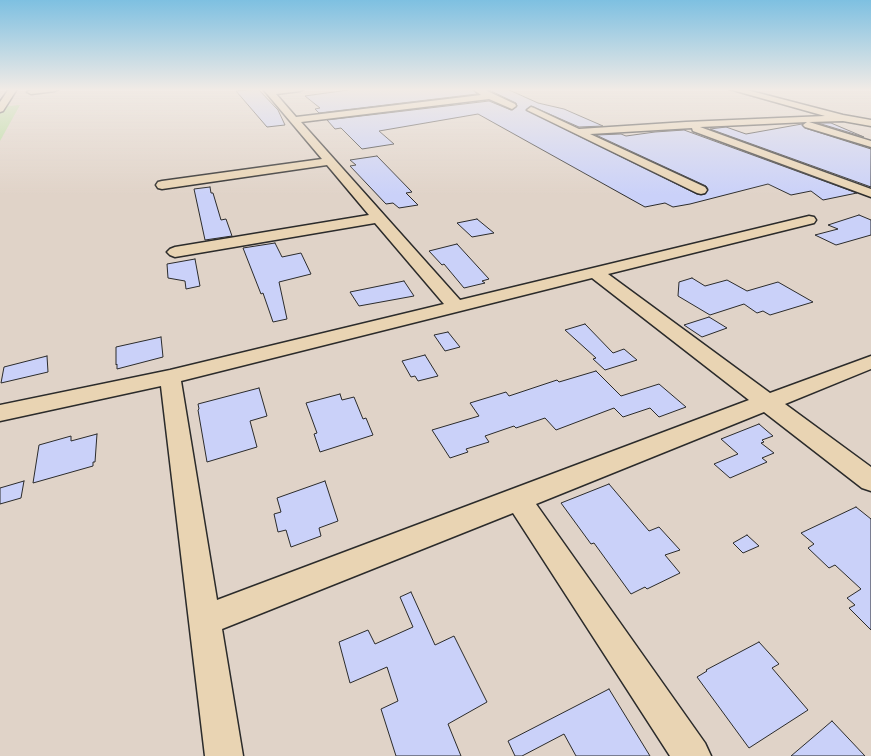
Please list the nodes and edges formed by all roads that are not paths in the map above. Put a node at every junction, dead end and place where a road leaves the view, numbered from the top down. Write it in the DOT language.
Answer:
graph roads {
  1 [pos="298,124"];
  2 [pos="562,124"];
  3 [pos="706,124"];
  4 [pos="807,124"];
  5 [pos="686,125"];
  6 [pos="578,132"];
  7 [pos="871,144"];
  8 [pos="329,161"];
  9 [pos="162,185"];
  10 [pos="701,190"];
  11 [pos="871,193"];
  12 [pos="378,218"];
  13 [pos="809,220"];
  14 [pos="175,252"];
  15 [pos="594,272"];
  16 [pos="456,307"];
  17 [pos="871,362"];
  18 [pos="170,377"];
  19 [pos="766,402"];
  20 [pos="0,413"];
  21 [pos="871,481"];
  22 [pos="518,499"];
  23 [pos="206,620"];
  24 [pos="224,756"];
  25 [pos="692,756"];
  1 -- 8 [label="street"];
  2 -- 6 [label="street"];
  3 -- 5 [label="street"];
  4 -- 7 [label="street"];
  5 -- 6 [label="street"];
  5 -- 11 [label="street"];
  6 -- 10 [label="street"];
  8 -- 9 [label="street"];
  8 -- 12 [label="street"];
  12 -- 14 [label="street"];
  12 -- 16 [label="street"];
  13 -- 15 [label="street"];
  15 -- 16 [label="street"];
  15 -- 19 [label="street"];
  16 -- 18 [label="street"];
  17 -- 19 [label="street"];
  18 -- 20 [label="street"];
  18 -- 23 [label="street"];
  19 -- 21 [label="street"];
  19 -- 22 [label="street"];
  22 -- 23 [label="street"];
  22 -- 25 [label="street"];
  23 -- 24 [label="street"];
}
